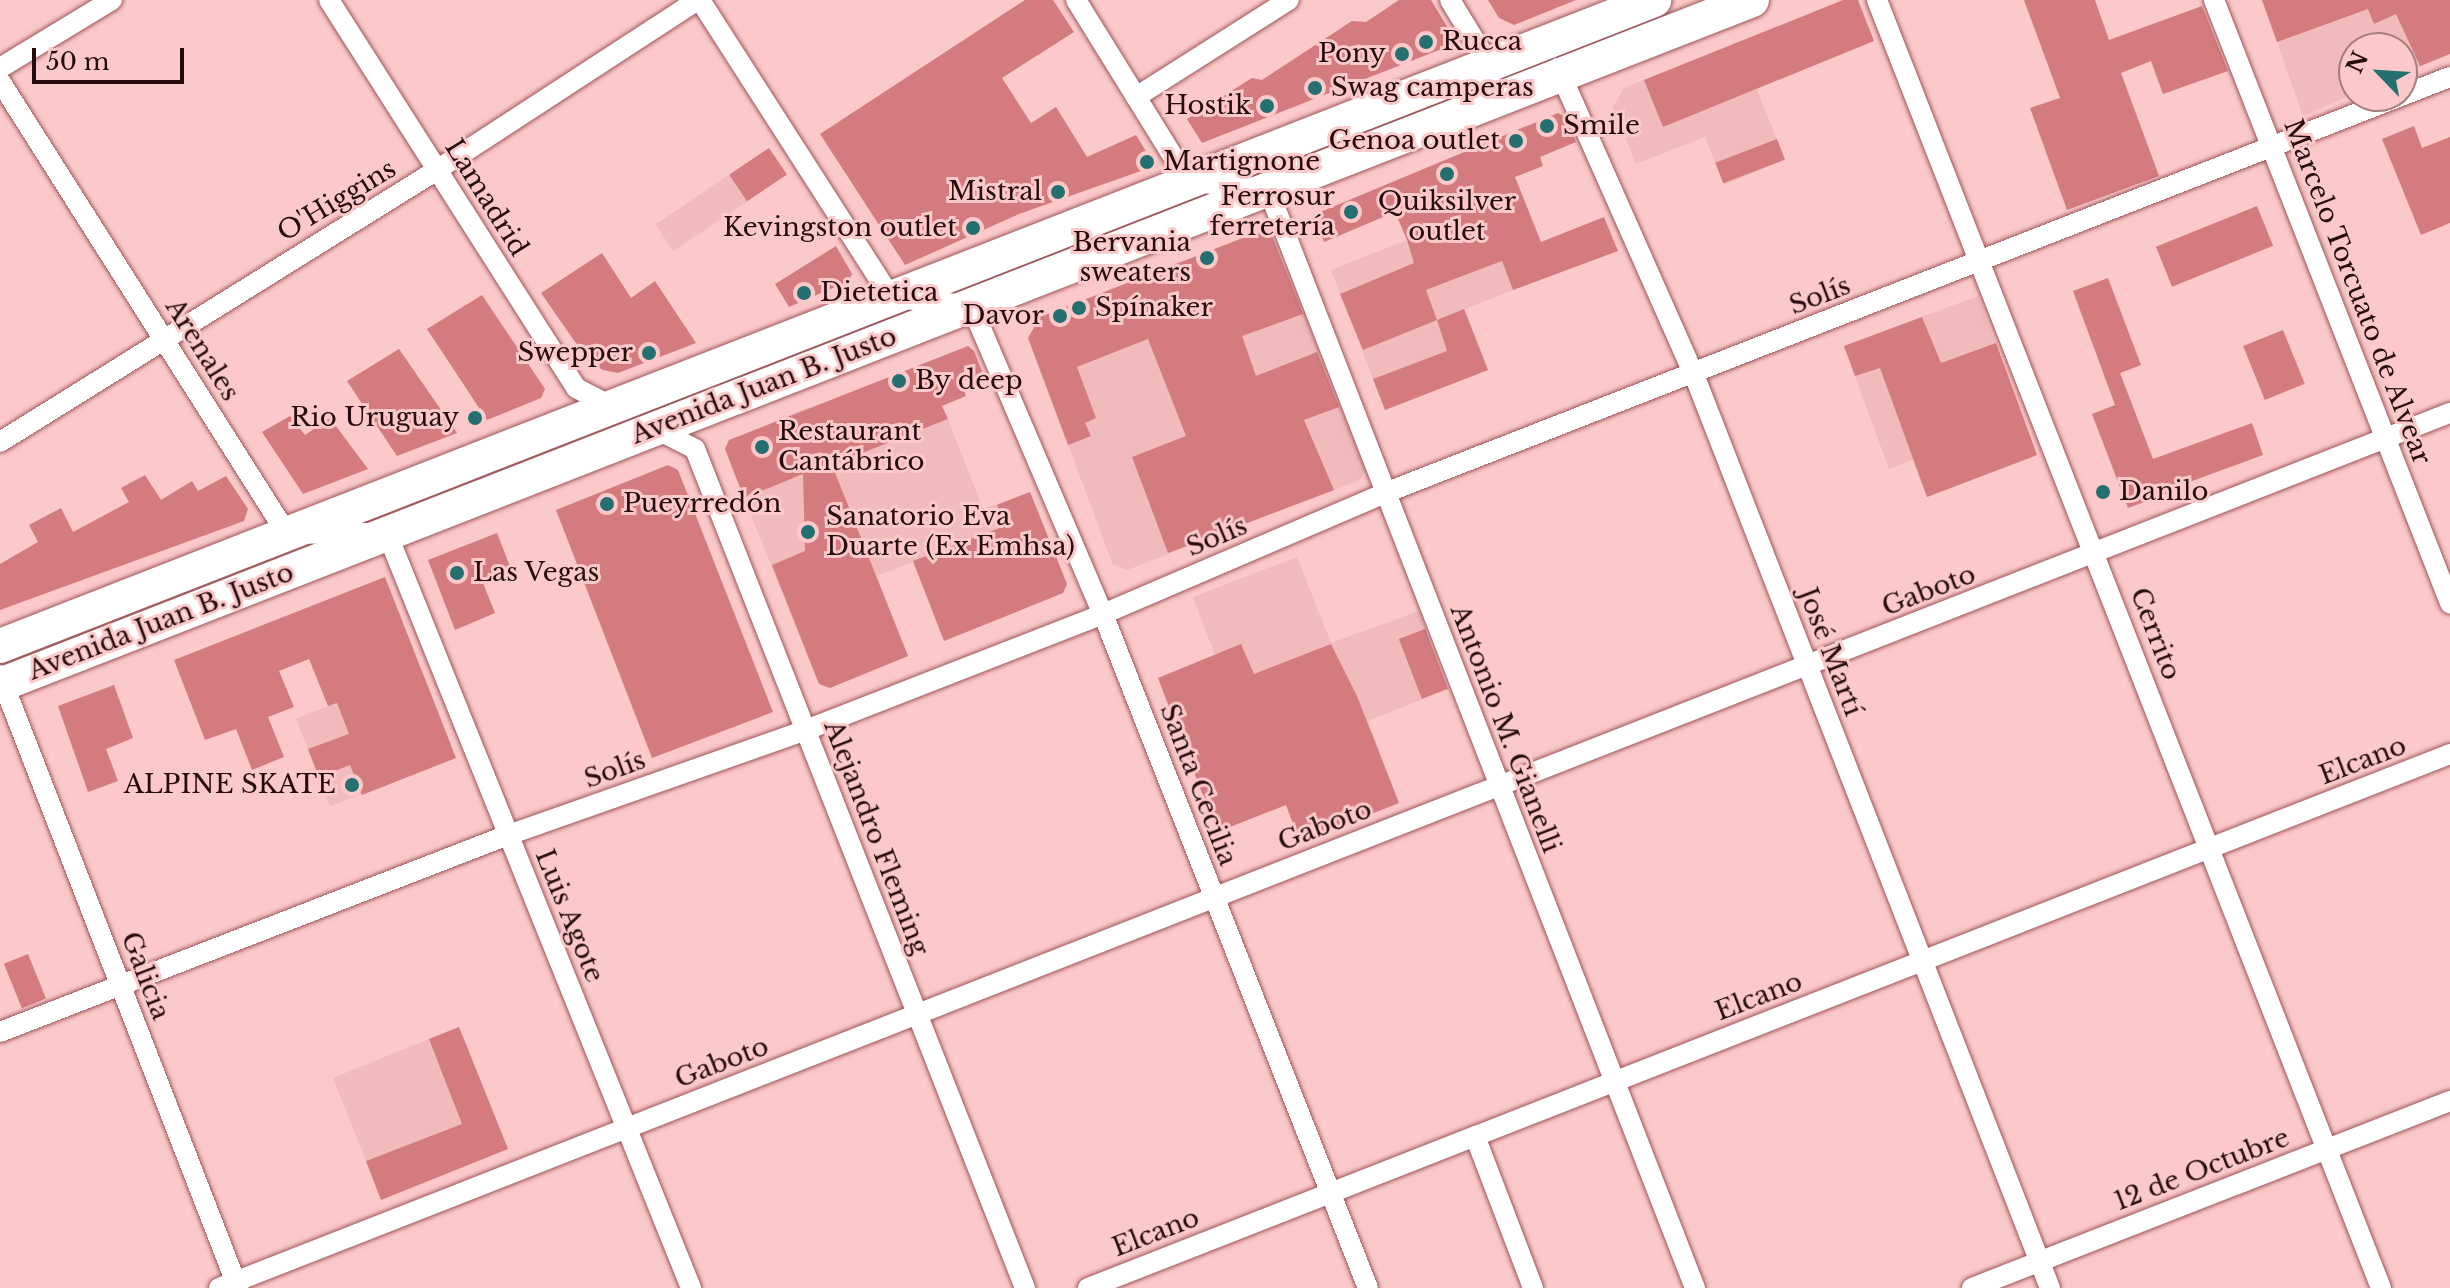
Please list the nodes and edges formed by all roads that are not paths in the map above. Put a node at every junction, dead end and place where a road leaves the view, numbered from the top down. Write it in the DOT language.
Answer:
graph roads {
  1 [pos="112,0"];
  2 [pos="329,0"];
  3 [pos="699,0"];
  4 [pos="1076,0"];
  5 [pos="1289,0"];
  6 [pos="1450,0"];
  7 [pos="1654,0"];
  8 [pos="1752,0"];
  9 [pos="1877,0"];
  10 [pos="2214,0"];
  11 [pos="1546,42"];
  12 [pos="1490,64"];
  13 [pos="0,68"];
  14 [pos="1561,75"];
  15 [pos="2450,77"];
  16 [pos="0,81"];
  17 [pos="1136,97"];
  18 [pos="1505,97"];
  19 [pos="2273,147"];
  20 [pos="437,170"];
  21 [pos="1189,182"];
  22 [pos="1268,189"];
  23 [pos="1982,262"];
  24 [pos="891,298"];
  25 [pos="971,305"];
  26 [pos="164,337"];
  27 [pos="1693,372"];
  28 [pos="613,407"];
  29 [pos="2450,413"];
  30 [pos="655,428"];
  31 [pos="2386,438"];
  32 [pos="0,442"];
  33 [pos="1385,493"];
  34 [pos="287,534"];
  35 [pos="394,548"];
  36 [pos="2096,555"];
  37 [pos="2450,603"];
  38 [pos="1103,614"];
  39 [pos="0,646"];
  40 [pos="1808,665"];
  41 [pos="2,681"];
  42 [pos="806,730"];
  43 [pos="2450,754"];
  44 [pos="1499,786"];
  45 [pos="508,835"];
  46 [pos="2210,848"];
  47 [pos="1214,898"];
  48 [pos="1923,961"];
  49 [pos="120,985"];
  50 [pos="918,1014"];
  51 [pos="0,1032"];
  52 [pos="1614,1082"];
  53 [pos="2450,1101"];
  54 [pos="626,1128"];
  55 [pos="1475,1136"];
  56 [pos="2327,1149"];
  57 [pos="1330,1193"];
  58 [pos="2040,1262"];
  59 [pos="231,1286"];
  60 [pos="691,1288"];
  61 [pos="1025,1288"];
  62 [pos="1088,1288"];
  63 [pos="1368,1288"];
  64 [pos="1533,1288"];
  65 [pos="1695,1288"];
  66 [pos="1972,1288"];
  67 [pos="2050,1288"];
  68 [pos="2381,1288"];
  1 -- 13 [label="street"];
  2 -- 20 [label="street, Lamadrid"];
  3 -- 20 [label="street, O'Higgins"];
  3 -- 24 [label="street"];
  4 -- 17 [label="street"];
  5 -- 17 [label="street"];
  6 -- 12 [label="street"];
  7 -- 11 [label="main road, Avenida Juan B. Justo"];
  8 -- 14 [label="main road, Avenida Juan B. Justo"];
  9 -- 23 [label="street, Cerrito"];
  10 -- 19 [label="street, Marcelo Torcuato de Alvear"];
  11 -- 12 [label="main road, Avenida Juan B. Justo"];
  11 -- 14 [label="street, José Martí"];
  12 -- 18 [label="street"];
  12 -- 21 [label="main road, Avenida Juan B. Justo"];
  14 -- 18 [label="main road, Avenida Juan B. Justo"];
  14 -- 27 [label="street, José Martí"];
  15 -- 19 [label="street, Solís"];
  16 -- 26 [label="street, Arenales"];
  17 -- 21 [label="street"];
  18 -- 22 [label="main road, Avenida Juan B. Justo"];
  19 -- 23 [label="street, Solís"];
  19 -- 31 [label="street, Marcelo Torcuato de Alvear"];
  20 -- 26 [label="street, O'Higgins"];
  20 -- 28 [label="street, Lamadrid"];
  21 -- 22 [label="street"];
  21 -- 24 [label="main road, Avenida Juan B. Justo"];
  22 -- 25 [label="main road, Avenida Juan B. Justo"];
  22 -- 33 [label="street, Antonio M. Gianelli"];
  23 -- 27 [label="street, Solís"];
  23 -- 36 [label="street, Cerrito"];
  24 -- 25 [label="street"];
  24 -- 28 [label="main road, Avenida Juan B. Justo"];
  25 -- 30 [label="main road, Avenida Juan B. Justo"];
  25 -- 38 [label="street, Santa Cecilia"];
  26 -- 32 [label="street, O'Higgins"];
  26 -- 34 [label="street, Arenales"];
  27 -- 33 [label="street, Solís"];
  27 -- 40 [label="street, José Martí"];
  28 -- 30 [label="street, Lamadrid"];
  28 -- 34 [label="main road, Avenida Juan B. Justo"];
  29 -- 31 [label="street, Gaboto"];
  30 -- 35 [label="main road, Avenida Juan B. Justo"];
  30 -- 42 [label="street, Alejandro Fleming"];
  31 -- 36 [label="street, Gaboto"];
  31 -- 37 [label="street, Marcelo Torcuato de Alvear"];
  33 -- 38 [label="street, Solís"];
  33 -- 44 [label="street, Antonio M. Gianelli"];
  34 -- 35 [label="street"];
  34 -- 39 [label="main road, Avenida Juan B. Justo"];
  35 -- 41 [label="main road, Avenida Juan B. Justo"];
  35 -- 45 [label="street, Luis Agote"];
  36 -- 40 [label="street, Gaboto"];
  36 -- 46 [label="street, Cerrito"];
  38 -- 42 [label="street, Solís"];
  38 -- 47 [label="street, Santa Cecilia"];
  40 -- 44 [label="street, Gaboto"];
  40 -- 48 [label="street, José Martí"];
  41 -- 49 [label="street, Galicia"];
  42 -- 45 [label="street, Solís"];
  42 -- 50 [label="street, Alejandro Fleming"];
  43 -- 46 [label="street, Elcano"];
  44 -- 47 [label="street, Gaboto"];
  44 -- 52 [label="street, Antonio M. Gianelli"];
  45 -- 49 [label="street, Solís"];
  45 -- 54 [label="street, Luis Agote"];
  46 -- 48 [label="street, Elcano"];
  46 -- 56 [label="street, Cerrito"];
  47 -- 50 [label="street, Gaboto"];
  47 -- 57 [label="street, Santa Cecilia"];
  48 -- 52 [label="street, Elcano"];
  48 -- 58 [label="street, José Martí"];
  49 -- 51 [label="street, Solís"];
  49 -- 59 [label="street, Galicia"];
  50 -- 54 [label="street, Gaboto"];
  50 -- 61 [label="street, Alejandro Fleming"];
  52 -- 55 [label="street, Elcano"];
  52 -- 65 [label="street, Antonio M. Gianelli"];
  53 -- 56 [label="street, 12 de Octubre"];
  54 -- 59 [label="street, Gaboto"];
  54 -- 60 [label="street, Luis Agote"];
  55 -- 57 [label="street, Elcano"];
  55 -- 64 [label="street"];
  56 -- 58 [label="street, 12 de Octubre"];
  56 -- 68 [label="street, Cerrito"];
  57 -- 62 [label="street, Elcano"];
  57 -- 63 [label="street, Santa Cecilia"];
  58 -- 66 [label="street, 12 de Octubre"];
  58 -- 67 [label="street, José Martí"];
}
